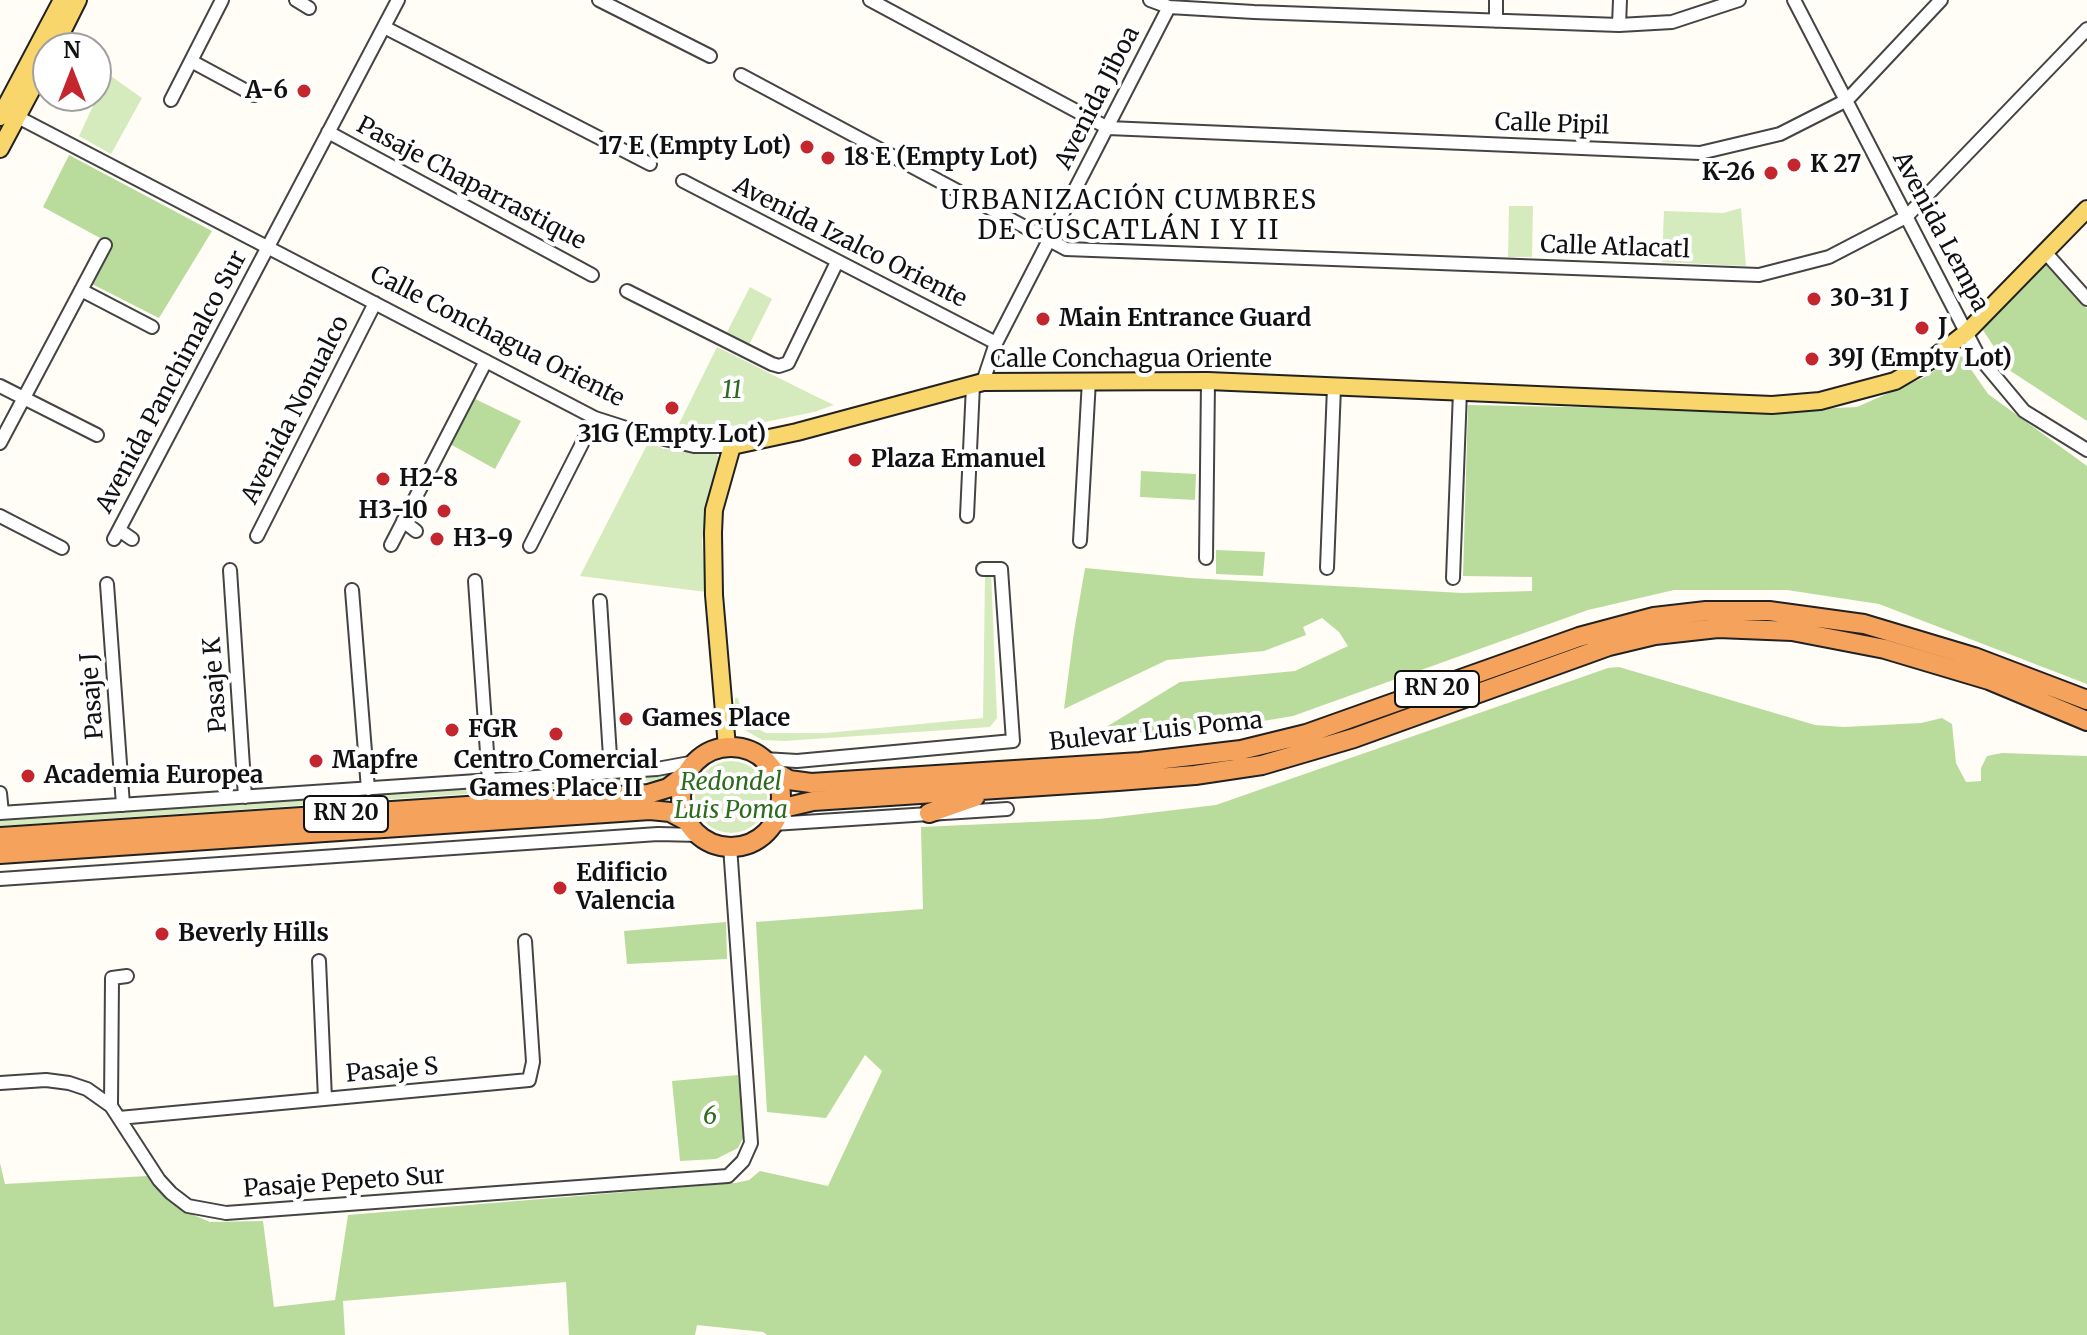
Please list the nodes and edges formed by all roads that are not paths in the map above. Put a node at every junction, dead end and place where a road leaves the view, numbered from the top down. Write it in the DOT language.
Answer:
graph roads {
  1 [pos="62,0"];
  2 [pos="78,0"];
  3 [pos="222,0"];
  4 [pos="296,0"];
  5 [pos="398,0"];
  6 [pos="599,0"];
  7 [pos="870,0"];
  8 [pos="1150,0"];
  9 [pos="1377,0"];
  10 [pos="1496,0"];
  11 [pos="1620,0"];
  12 [pos="1739,0"];
  13 [pos="1794,0"];
  14 [pos="1941,0"];
  15 [pos="1254,6"];
  16 [pos="1169,7"];
  17 [pos="309,8"];
  18 [pos="1376,15"];
  19 [pos="1496,21"];
  20 [pos="1619,25"];
  21 [pos="384,27"];
  22 [pos="2087,29"];
  23 [pos="62,32"];
  24 [pos="710,56"];
  25 [pos="191,61"];
  26 [pos="741,75"];
  27 [pos="32,80"];
  28 [pos="254,95"];
  29 [pos="171,100"];
  30 [pos="1847,100"];
  31 [pos="6,113"];
  32 [pos="1108,128"];
  33 [pos="328,132"];
  34 [pos="0,149"];
  35 [pos="650,164"];
  36 [pos="683,181"];
  37 [pos="2087,209"];
  38 [pos="1906,217"];
  39 [pos="1051,240"];
  40 [pos="105,245"];
  41 [pos="268,246"];
  42 [pos="2045,252"];
  43 [pos="837,262"];
  44 [pos="592,275"];
  45 [pos="81,290"];
  46 [pos="627,291"];
  47 [pos="2087,299"];
  48 [pos="375,303"];
  49 [pos="152,327"];
  50 [pos="1967,332"];
  51 [pos="996,343"];
  52 [pos="486,361"];
  53 [pos="1089,380"];
  54 [pos="1208,381"];
  55 [pos="978,383"];
  56 [pos="0,386"];
  57 [pos="1334,387"];
  58 [pos="1460,391"];
  59 [pos="24,398"];
  60 [pos="595,418"];
  61 [pos="91,436"];
  62 [pos="0,443"];
  63 [pos="732,446"];
  64 [pos="2087,450"];
  65 [pos="0,516"];
  66 [pos="267,516"];
  67 [pos="967,516"];
  68 [pos="403,521"];
  69 [pos="279,523"];
  70 [pos="416,531"];
  71 [pos="257,536"];
  72 [pos="132,539"];
  73 [pos="1080,541"];
  74 [pos="391,545"];
  75 [pos="530,546"];
  76 [pos="62,548"];
  77 [pos="1206,558"];
  78 [pos="1327,568"];
  79 [pos="983,569"];
  80 [pos="230,570"];
  81 [pos="1453,578"];
  82 [pos="475,581"];
  83 [pos="107,584"];
  84 [pos="352,590"];
  85 [pos="600,601"];
  86 [pos="2087,700"];
  87 [pos="2087,721"];
  88 [pos="727,747"];
  89 [pos="769,765"];
  90 [pos="691,768"];
  91 [pos="611,772"];
  92 [pos="489,781"];
  93 [pos="368,789"];
  94 [pos="996,790"];
  95 [pos="0,793"];
  96 [pos="245,797"];
  97 [pos="123,805"];
  98 [pos="1007,809"];
  99 [pos="1,813"];
  100 [pos="929,813"];
  101 [pos="776,816"];
  102 [pos="693,828"];
  103 [pos="0,837"];
  104 [pos="730,846"];
  105 [pos="0,854"];
  106 [pos="0,879"];
  107 [pos="525,941"];
  108 [pos="319,961"];
  109 [pos="127,976"];
  110 [pos="0,1083"];
  111 [pos="325,1099"];
  112 [pos="111,1106"];
  113 [pos="119,1118"];
  1 -- 31 [label="main road"];
  2 -- 23 [label="main road"];
  3 -- 25 [label="street"];
  4 -- 17 [label="street"];
  5 -- 21 [label="street, Avenida Panchimalco Sur"];
  6 -- 24 [label="street"];
  7 -- 32 [label="street"];
  8 -- 16 [label="street"];
  9 -- 18 [label="street"];
  10 -- 19 [label="street"];
  11 -- 20 [label="street"];
  12 -- 20 [label="street"];
  13 -- 30 [label="street, Avenida Lempa"];
  14 -- 30 [label="street, Calle Pipil"];
  15 -- 16 [label="street"];
  15 -- 18 [label="street"];
  16 -- 32 [label="street, Avenida Jiboa"];
  18 -- 19 [label="street"];
  19 -- 20 [label="street"];
  21 -- 33 [label="street, Avenida Panchimalco Sur"];
  21 -- 35 [label="street"];
  22 -- 38 [label="street, Calle Atlacatl"];
  25 -- 28 [label="street"];
  25 -- 29 [label="street"];
  26 -- 39 [label="street, Calle Atlacatl"];
  27 -- 31 [label="main road"];
  30 -- 32 [label="street, Calle Pipil"];
  30 -- 38 [label="street, Avenida Lempa"];
  31 -- 34 [label="main road"];
  31 -- 41 [label="street, Calle Conchagua Oriente"];
  32 -- 39 [label="street, Avenida Jiboa"];
  33 -- 41 [label="street, Avenida Panchimalco Sur"];
  33 -- 44 [label="street, Pasaje Chaparrastique"];
  36 -- 43 [label="street, Avenida Izalco Oriente"];
  37 -- 42 [label="main road, Calle Conchagua Oriente"];
  38 -- 39 [label="street, Calle Atlacatl"];
  38 -- 50 [label="street, Avenida Lempa"];
  39 -- 51 [label="street, Avenida Jiboa"];
  40 -- 45 [label="street"];
  41 -- 48 [label="street, Calle Conchagua Oriente"];
  41 -- 72 [label="street, Avenida Panchimalco Sur"];
  42 -- 47 [label="street"];
  42 -- 50 [label="main road, Calle Conchagua Oriente"];
  43 -- 46 [label="street"];
  43 -- 51 [label="street, Avenida Izalco Oriente"];
  45 -- 49 [label="street"];
  45 -- 59 [label="street"];
  48 -- 52 [label="street, Calle Conchagua Oriente"];
  48 -- 66 [label="street, Avenida Nonualco"];
  50 -- 58 [label="main road, Calle Conchagua Oriente"];
  50 -- 64 [label="street, Avenida Lempa"];
  51 -- 55 [label="street, Avenida Jiboa"];
  52 -- 60 [label="street, Calle Conchagua Oriente"];
  52 -- 68 [label="street"];
  53 -- 54 [label="main road, Calle Conchagua Oriente"];
  53 -- 55 [label="main road, Calle Conchagua Oriente"];
  53 -- 73 [label="street"];
  54 -- 57 [label="main road, Calle Conchagua Oriente"];
  54 -- 77 [label="street"];
  55 -- 63 [label="main road, Calle Conchagua Oriente"];
  55 -- 67 [label="street, Avenida Jiboa"];
  56 -- 59 [label="street"];
  57 -- 58 [label="main road, Calle Conchagua Oriente"];
  57 -- 78 [label="street"];
  58 -- 81 [label="street"];
  59 -- 61 [label="street"];
  59 -- 62 [label="street"];
  60 -- 63 [label="street, Calle Conchagua Oriente"];
  60 -- 75 [label="street"];
  63 -- 88 [label="main road"];
  65 -- 76 [label="street"];
  66 -- 69 [label="street"];
  66 -- 71 [label="street, Avenida Nonualco"];
  68 -- 70 [label="street"];
  68 -- 74 [label="street"];
  79 -- 89 [label="street"];
  80 -- 96 [label="street, Pasaje K"];
  82 -- 92 [label="street"];
  83 -- 97 [label="street, Pasaje J"];
  84 -- 93 [label="street"];
  85 -- 91 [label="street"];
  86 -- 89 [label="highway, Bulevar Luis Poma / RN 20"];
  87 -- 94 [label="highway, Bulevar Luis Poma / RN 20"];
  88 -- 89 [label="highway, RN 20"];
  88 -- 90 [label="highway, RN 20"];
  89 -- 101 [label="highway"];
  90 -- 91 [label="street"];
  90 -- 102 [label="highway"];
  90 -- 103 [label="highway, RN 20"];
  91 -- 92 [label="street"];
  92 -- 93 [label="street"];
  93 -- 96 [label="street"];
  94 -- 100 [label="highway"];
  94 -- 101 [label="highway, Bulevar Luis Poma / RN 20"];
  95 -- 99 [label="street"];
  96 -- 97 [label="street"];
  97 -- 99 [label="street"];
  98 -- 100 [label="street"];
  100 -- 101 [label="street"];
  101 -- 104 [label="highway, RN 20"];
  102 -- 104 [label="highway, RN 20"];
  102 -- 105 [label="highway, RN 20"];
  102 -- 106 [label="street"];
  104 -- 113 [label="street, Pasaje Pepeto Sur"];
  107 -- 111 [label="street, Pasaje S"];
  108 -- 111 [label="street"];
  109 -- 112 [label="street"];
  110 -- 112 [label="street, Pasaje Pepeto Sur"];
  111 -- 113 [label="street, Pasaje S"];
  112 -- 113 [label="street, Pasaje Pepeto Sur"];
}
